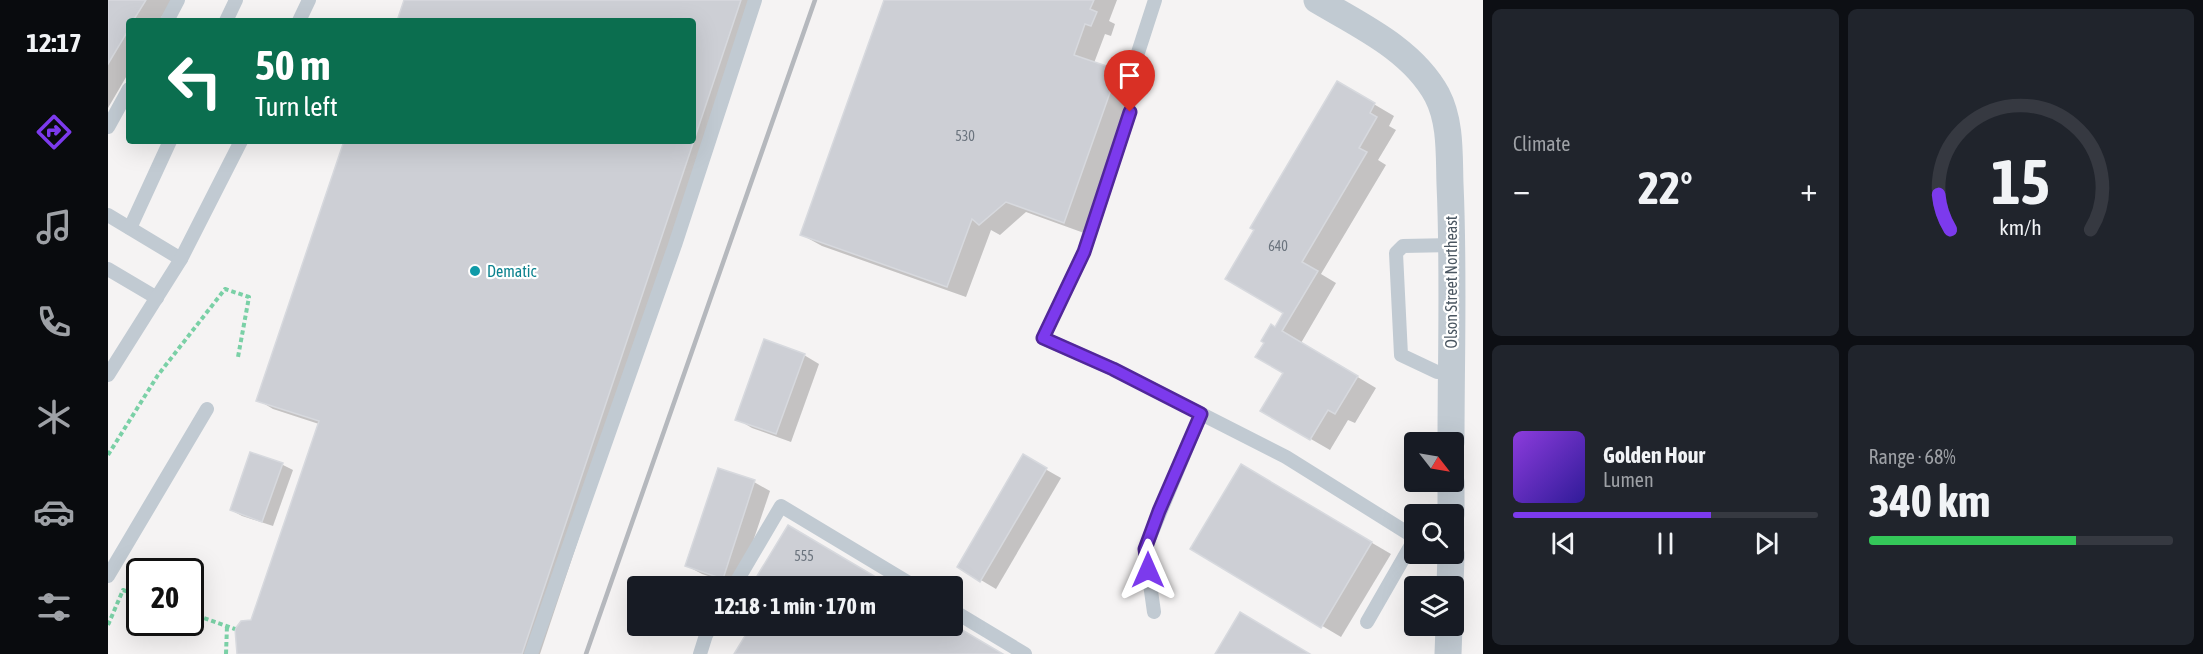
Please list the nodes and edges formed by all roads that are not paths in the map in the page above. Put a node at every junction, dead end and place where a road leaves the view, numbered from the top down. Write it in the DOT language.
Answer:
graph roads {
  1 [pos="178,0"];
  2 [pos="236,0"];
  3 [pos="309,0"];
  4 [pos="755,0"];
  5 [pos="1155,0"];
  6 [pos="1317,0"];
  7 [pos="169,18"];
  8 [pos="227,18"];
  9 [pos="300,18"];
  10 [pos="1134,65"];
  11 [pos="126,94"];
  12 [pos="1130,112"];
  13 [pos="108,127"];
  14 [pos="169,144"];
  15 [pos="239,144"];
  16 [pos="110,221"];
  17 [pos="130,228"];
  18 [pos="1453,244"];
  19 [pos="181,259"];
  20 [pos="108,269"];
  21 [pos="157,298"];
  22 [pos="1451,372"];
  23 [pos="108,375"];
  24 [pos="207,409"];
  25 [pos="1201,414"];
  26 [pos="1451,432"];
  27 [pos="1404,532"];
  28 [pos="1404,556"];
  29 [pos="108,576"];
  30 [pos="740,576"];
  31 [pos="897,576"];
  32 [pos="1154,612"];
  33 [pos="963,617"];
  34 [pos="1367,622"];
  35 [pos="705,636"];
  36 [pos="1449,636"];
  37 [pos="531,654"];
  38 [pos="700,654"];
  39 [pos="1025,654"];
  40 [pos="1448,654"];
  1 -- 7 [label="lane"];
  2 -- 8 [label="lane"];
  3 -- 9 [label="lane"];
  4 -- 37 [label="lane"];
  5 -- 10 [label="lane"];
  6 -- 18 [label="street, Olson Street Northeast"];
  11 -- 13 [label="lane"];
  12 -- 25 [label="lane"];
  14 -- 17 [label="lane"];
  15 -- 19 [label="lane"];
  16 -- 17 [label="lane"];
  17 -- 19 [label="lane"];
  18 -- 22 [label="street, Olson Street Northeast"];
  18 -- 22 [label="lane"];
  19 -- 21 [label="lane"];
  20 -- 21 [label="lane"];
  21 -- 23 [label="lane"];
  22 -- 26 [label="street, Olson Street Northeast"];
  24 -- 29 [label="lane"];
  25 -- 27 [label="lane"];
  25 -- 32 [label="lane"];
  28 -- 34 [label="lane"];
  30 -- 31 [label="lane"];
  33 -- 39 [label="lane"];
  35 -- 38 [label="lane"];
  36 -- 40 [label="street"];
}
